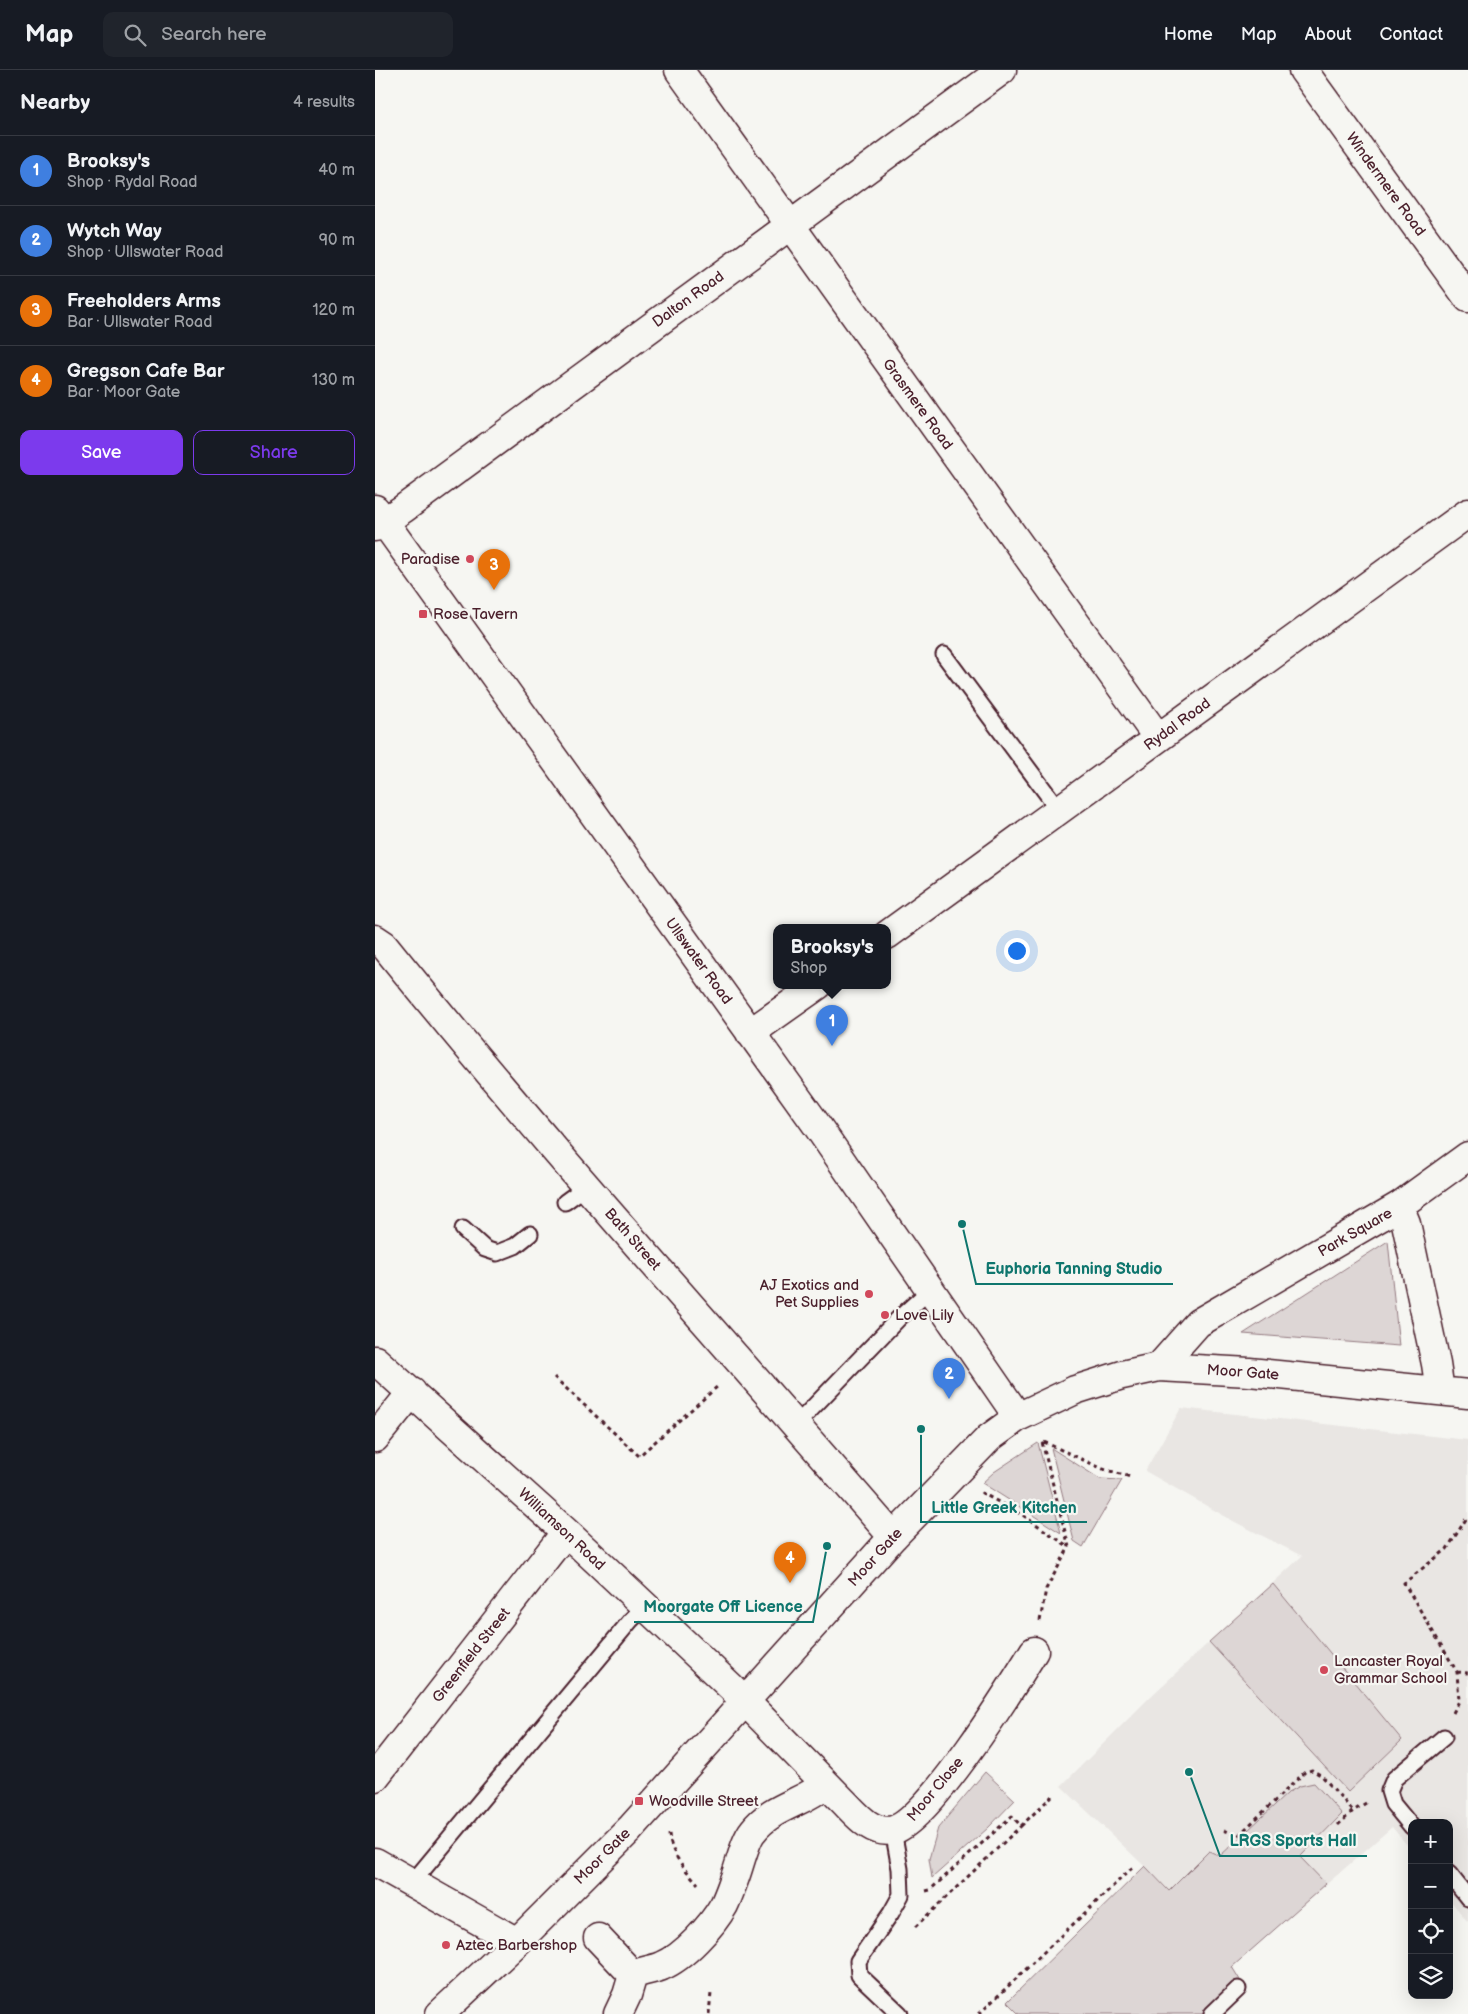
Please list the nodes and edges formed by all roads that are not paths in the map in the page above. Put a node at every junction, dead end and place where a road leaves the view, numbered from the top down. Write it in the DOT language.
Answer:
graph roads {
  1 [pos="679,70"];
  2 [pos="1001,70"];
  3 [pos="1303,70"];
  4 [pos="790,224"];
  5 [pos="1468,298"];
  6 [pos="1468,514"];
  7 [pos="378,519"];
  8 [pos="944,654"];
  9 [pos="1158,738"];
  10 [pos="1059,810"];
  11 [pos="891,932"];
  12 [pos="375,939"];
  13 [pos="812,989"];
  14 [pos="751,1033"];
  15 [pos="1468,1156"];
  16 [pos="587,1186"];
  17 [pos="565,1202"];
  18 [pos="1399,1206"];
  19 [pos="463,1229"];
  20 [pos="531,1234"];
  21 [pos="929,1291"];
  22 [pos="375,1360"];
  23 [pos="1159,1367"];
  24 [pos="1440,1391"];
  25 [pos="411,1392"];
  26 [pos="1468,1394"];
  27 [pos="1018,1417"];
  28 [pos="797,1425"];
  29 [pos="375,1438"];
  30 [pos="566,1532"];
  31 [pos="893,1537"];
  32 [pos="645,1606"];
  33 [pos="1034,1651"];
  34 [pos="745,1702"];
  35 [pos="1444,1737"];
  36 [pos="375,1778"];
  37 [pos="825,1784"];
  38 [pos="1408,1822"];
  39 [pos="893,1830"];
  40 [pos="375,1862"];
  41 [pos="1453,1879"];
  42 [pos="412,1883"];
  43 [pos="1468,1898"];
  44 [pos="598,1938"];
  45 [pos="517,1942"];
  46 [pos="633,1975"];
  47 [pos="1238,1989"];
  48 [pos="440,2014"];
  49 [pos="618,2014"];
  50 [pos="899,2014"];
  51 [pos="1212,2014"];
  1 -- 4 [label="street, Grasmere Road"];
  2 -- 4 [label="street, Dalton Road"];
  3 -- 5 [label="street, Windermere Road"];
  4 -- 7 [label="street, Dalton Road"];
  4 -- 9 [label="street, Grasmere Road"];
  6 -- 9 [label="street, Rydal Road"];
  7 -- 14 [label="street, Ullswater Road"];
  8 -- 10 [label="lane"];
  9 -- 10 [label="street, Rydal Road"];
  10 -- 11 [label="street, Rydal Road"];
  12 -- 16 [label="street, Bath Street"];
  13 -- 14 [label="street"];
  14 -- 21 [label="street, Ullswater Road"];
  15 -- 18 [label="street"];
  16 -- 17 [label="lane"];
  16 -- 28 [label="street, Bath Street"];
  18 -- 23 [label="street, Park Square"];
  18 -- 24 [label="street, Park Square"];
  19 -- 20 [label="lane"];
  21 -- 27 [label="street, Ullswater Road"];
  21 -- 28 [label="lane"];
  22 -- 25 [label="street, Williamson Road"];
  23 -- 24 [label="street, Moor Gate"];
  23 -- 27 [label="street, Moor Gate"];
  24 -- 26 [label="street, Moor Gate"];
  25 -- 29 [label="street"];
  25 -- 30 [label="street, Williamson Road"];
  27 -- 31 [label="street, Moor Gate"];
  28 -- 31 [label="street, Bath Street"];
  30 -- 32 [label="street, Williamson Road"];
  30 -- 36 [label="street, Greenfield Street"];
  31 -- 34 [label="street, Moor Gate"];
  32 -- 34 [label="street, Williamson Road"];
  32 -- 42 [label="lane"];
  33 -- 39 [label="street, Moor Close"];
  34 -- 37 [label="street, Moor Close"];
  34 -- 45 [label="street, Moor Gate"];
  35 -- 38 [label="lane"];
  37 -- 39 [label="street, Moor Close"];
  37 -- 46 [label="street"];
  39 -- 50 [label="lane"];
  40 -- 42 [label="street"];
  41 -- 43 [label="lane"];
  42 -- 45 [label="street"];
  44 -- 46 [label="street"];
  45 -- 48 [label="street, Moor Gate"];
  46 -- 49 [label="street"];
  47 -- 51 [label="lane"];
}
